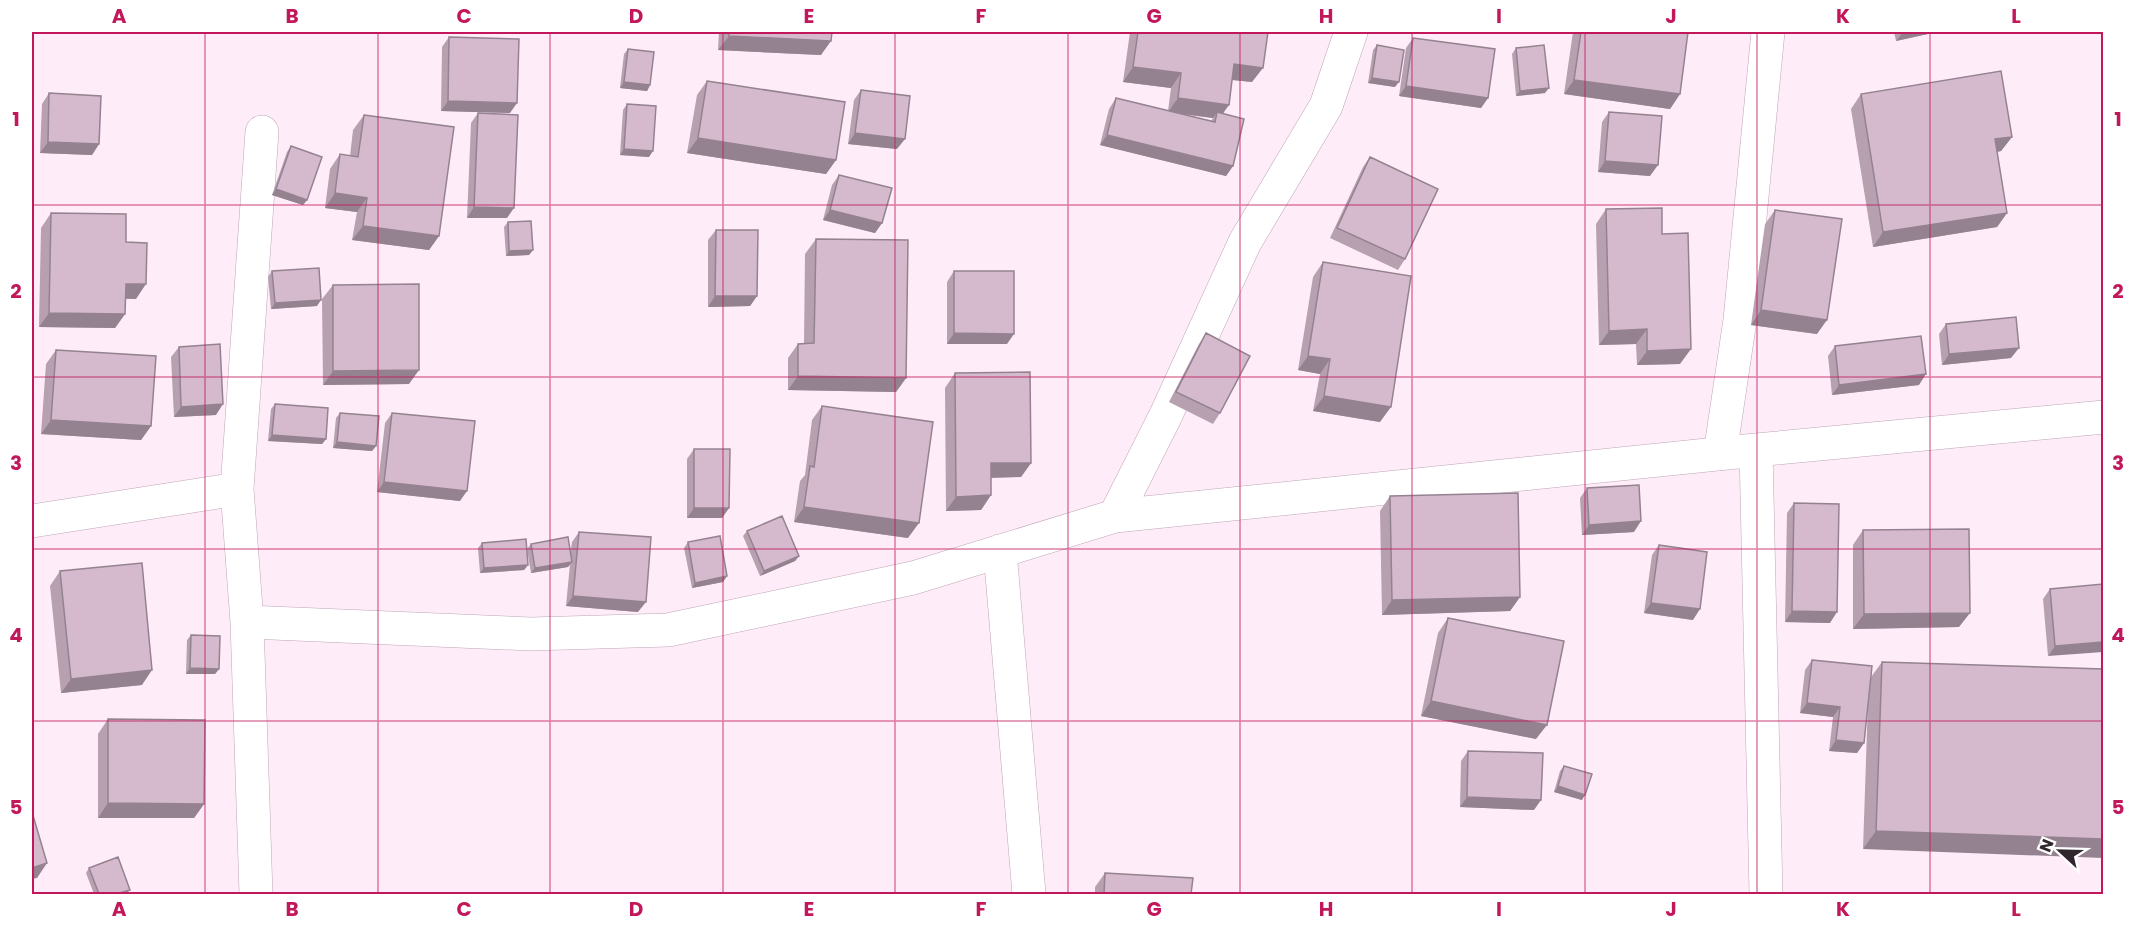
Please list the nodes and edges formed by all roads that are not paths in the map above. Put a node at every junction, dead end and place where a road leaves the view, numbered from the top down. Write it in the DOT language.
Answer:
graph roads {
  1 [pos="1351,32"];
  2 [pos="1768,32"];
  3 [pos="262,132"];
  4 [pos="2103,417"];
  5 [pos="1756,450"];
  6 [pos="1720,454"];
  7 [pos="237,489"];
  8 [pos="1115,516"];
  9 [pos="32,521"];
  10 [pos="1000,551"];
  11 [pos="247,622"];
  12 [pos="256,894"];
  13 [pos="1029,894"];
  14 [pos="1766,894"];
  1 -- 8 [label="street"];
  2 -- 6 [label="street"];
  3 -- 7 [label="street"];
  4 -- 5 [label="street"];
  5 -- 6 [label="street"];
  5 -- 14 [label="street"];
  6 -- 8 [label="street"];
  7 -- 9 [label="street"];
  7 -- 11 [label="street"];
  8 -- 10 [label="street"];
  10 -- 11 [label="street"];
  10 -- 13 [label="street"];
  11 -- 12 [label="street"];
}
